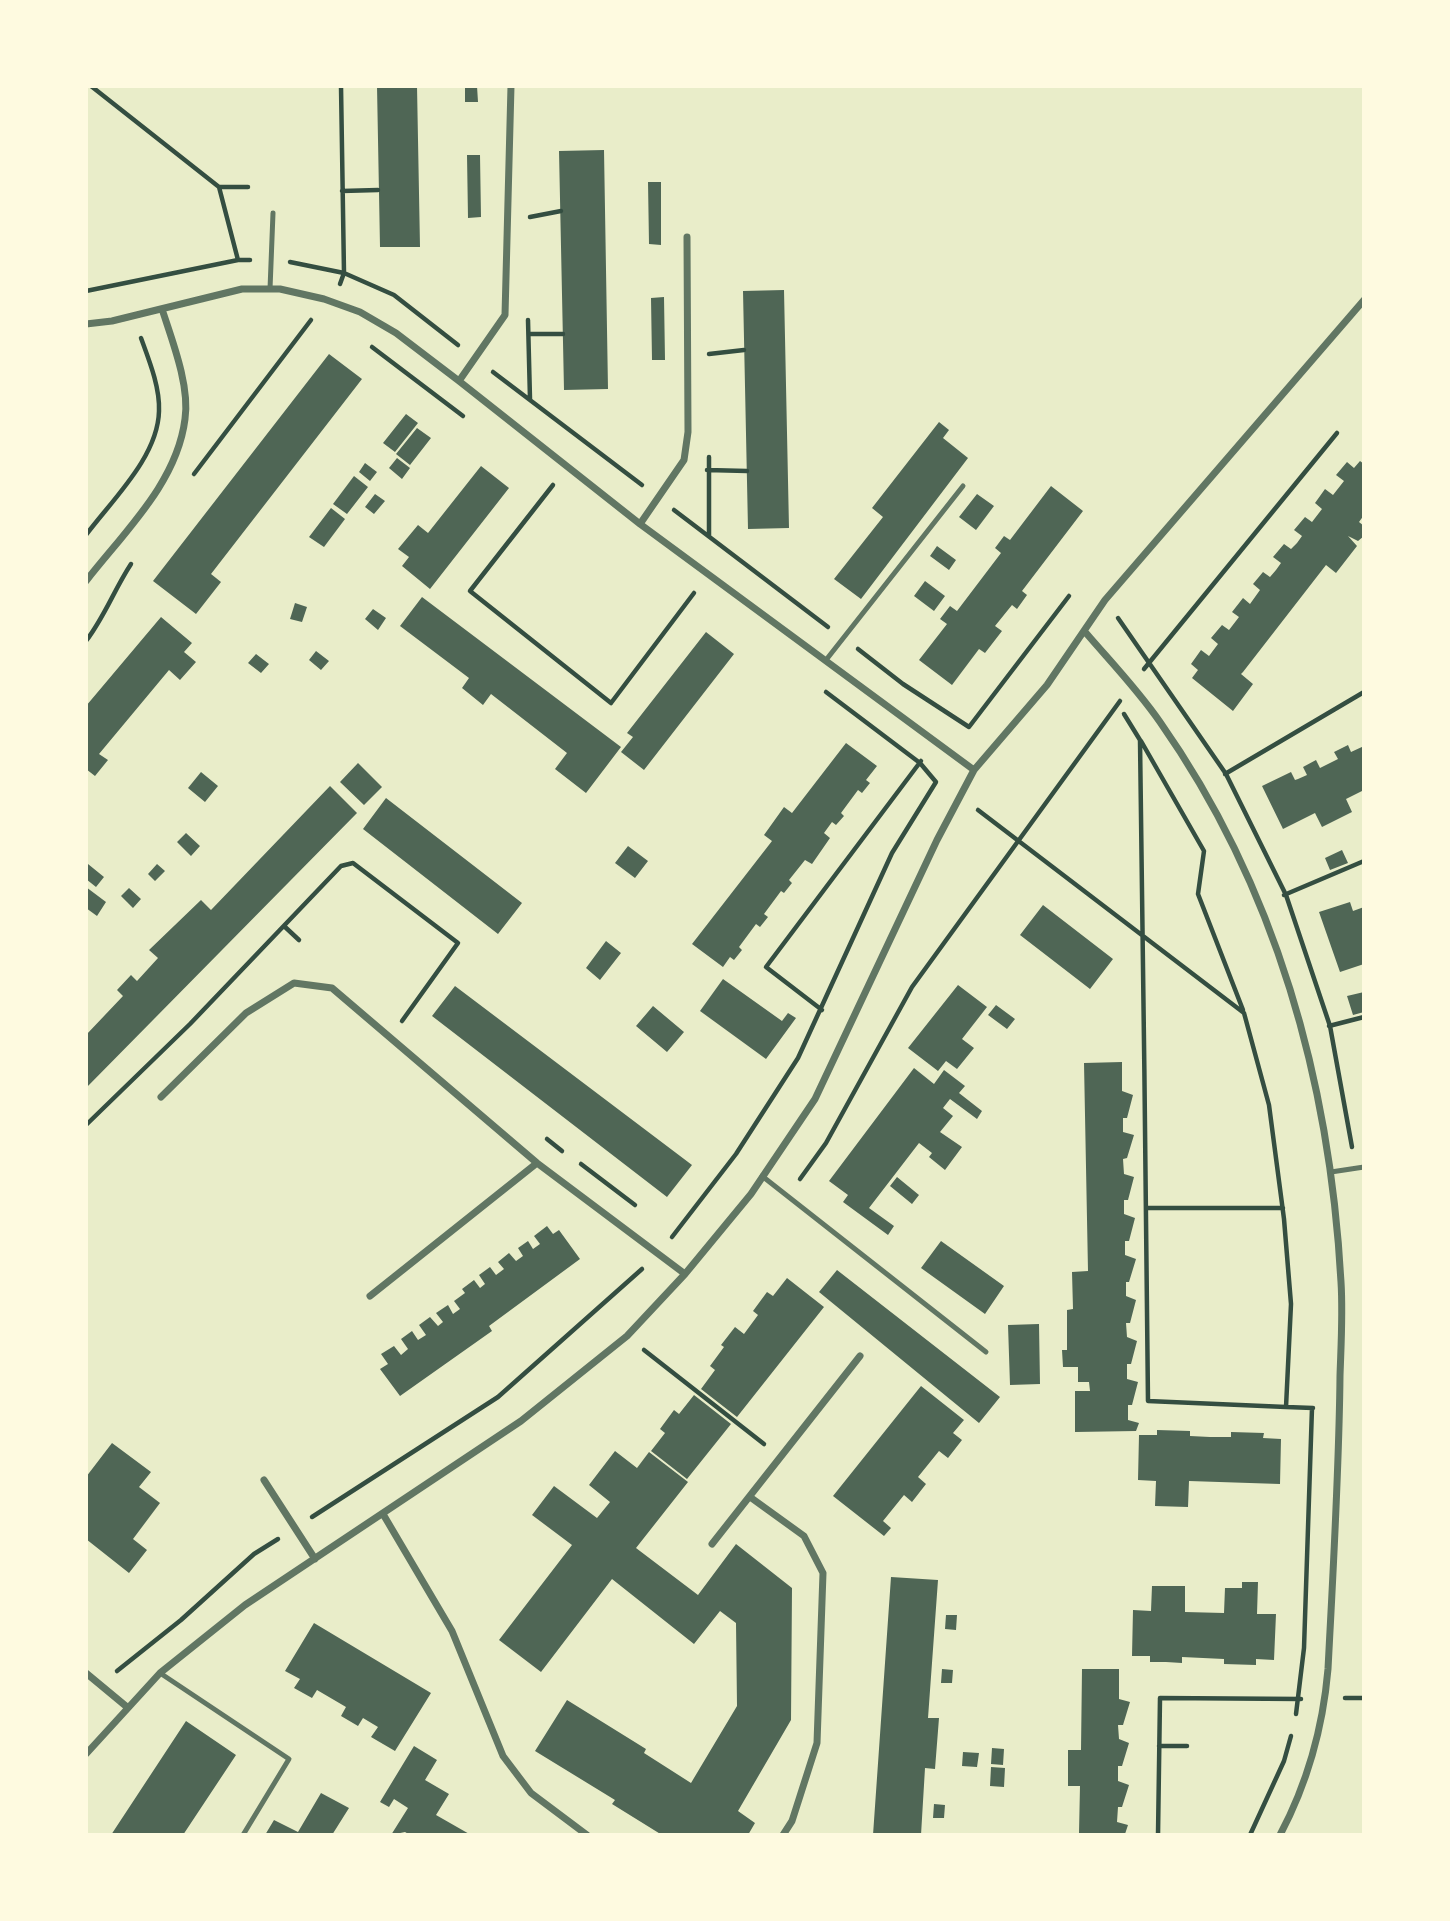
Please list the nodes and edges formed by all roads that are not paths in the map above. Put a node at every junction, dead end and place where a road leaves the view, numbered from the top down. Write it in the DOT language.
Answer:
graph roads {
  1 [pos="511,86"];
  2 [pos="274,213"];
  3 [pos="687,237"];
  4 [pos="270,289"];
  5 [pos="1364,300"];
  6 [pos="162,309"];
  7 [pos="86,324"];
  8 [pos="460,381"];
  9 [pos="963,486"];
  10 [pos="640,524"];
  11 [pos="86,581"];
  12 [pos="1086,632"];
  13 [pos="826,660"];
  14 [pos="974,769"];
  15 [pos="161,1097"];
  16 [pos="537,1163"];
  17 [pos="1364,1167"];
  18 [pos="1331,1172"];
  19 [pos="762,1176"];
  20 [pos="685,1274"];
  21 [pos="370,1296"];
  22 [pos="986,1352"];
  23 [pos="860,1356"];
  24 [pos="264,1480"];
  25 [pos="750,1497"];
  26 [pos="383,1514"];
  27 [pos="712,1544"];
  28 [pos="315,1559"];
  29 [pos="86,1673"];
  30 [pos="160,1673"];
  31 [pos="127,1707"];
  32 [pos="86,1754"];
  33 [pos="243,1835"];
  34 [pos="587,1835"];
  35 [pos="783,1835"];
  36 [pos="1280,1835"];
  1 -- 8 [label="street"];
  2 -- 4 [label="lane"];
  3 -- 10 [label="street"];
  4 -- 6 [label="street"];
  4 -- 8 [label="street"];
  5 -- 12 [label="street"];
  6 -- 7 [label="street"];
  6 -- 11 [label="street"];
  8 -- 10 [label="street"];
  9 -- 13 [label="lane"];
  10 -- 13 [label="street"];
  12 -- 14 [label="street"];
  12 -- 18 [label="street"];
  13 -- 14 [label="street"];
  14 -- 19 [label="street"];
  15 -- 16 [label="street"];
  16 -- 20 [label="street"];
  16 -- 21 [label="street"];
  17 -- 18 [label="lane"];
  18 -- 36 [label="street"];
  19 -- 20 [label="street"];
  19 -- 22 [label="lane"];
  20 -- 26 [label="street"];
  23 -- 25 [label="street"];
  24 -- 28 [label="street"];
  25 -- 27 [label="street"];
  25 -- 35 [label="street"];
  26 -- 28 [label="street"];
  26 -- 34 [label="street"];
  28 -- 30 [label="street"];
  29 -- 31 [label="street"];
  30 -- 31 [label="street"];
  30 -- 33 [label="lane"];
  31 -- 32 [label="street"];
}
